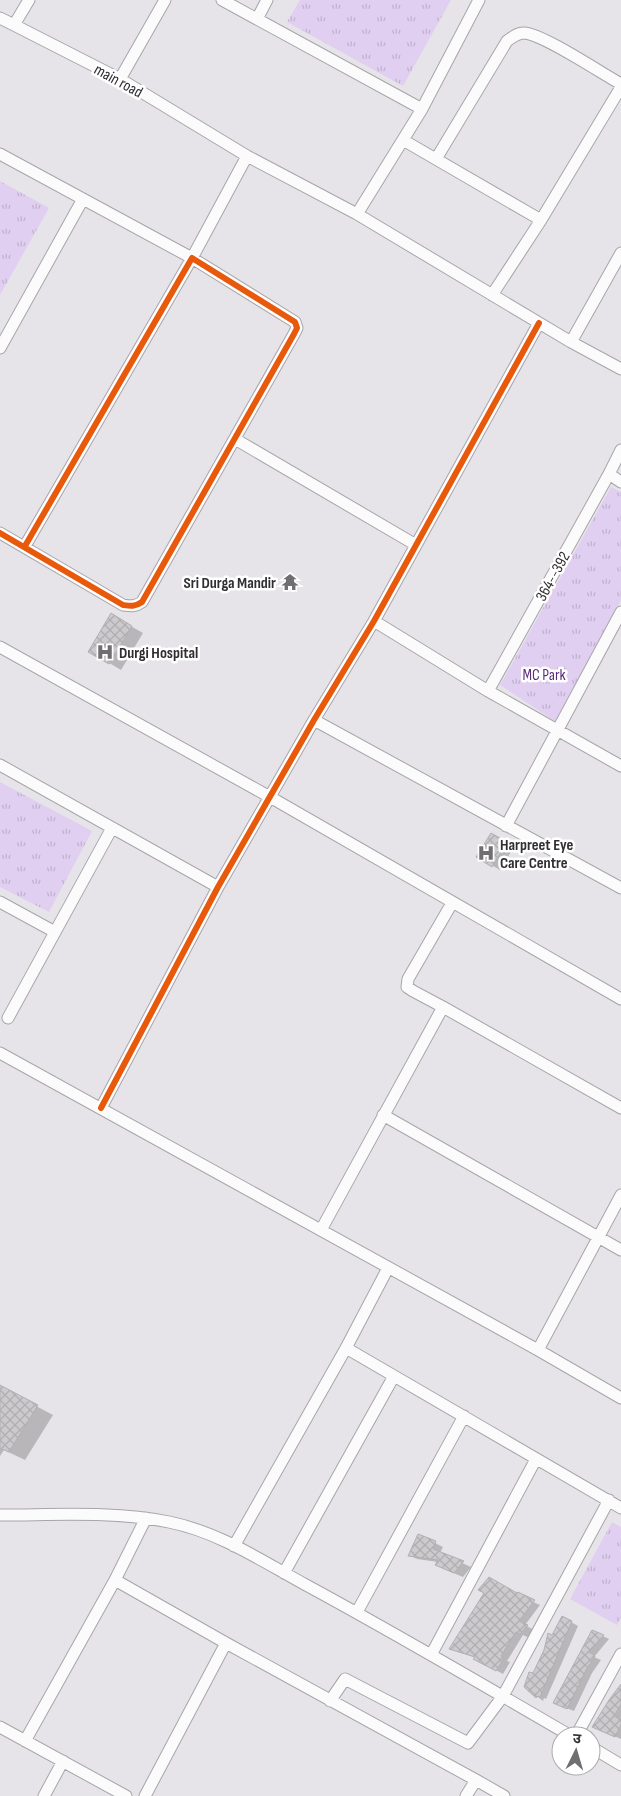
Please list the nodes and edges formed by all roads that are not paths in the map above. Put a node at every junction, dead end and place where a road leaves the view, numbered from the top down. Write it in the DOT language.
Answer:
graph roads {
  1 [pos="29,0"];
  2 [pos="165,0"];
  3 [pos="222,0"];
  4 [pos="267,0"];
  5 [pos="479,0"];
  6 [pos="0,18"];
  7 [pos="257,19"];
  8 [pos="14,25"];
  9 [pos="120,79"];
  10 [pos="621,85"];
  11 [pos="422,109"];
  12 [pos="403,140"];
  13 [pos="0,154"];
  14 [pos="247,156"];
  15 [pos="436,159"];
  16 [pos="83,199"];
  17 [pos="357,214"];
  18 [pos="541,220"];
  19 [pos="621,253"];
  20 [pos="192,258"];
  21 [pos="492,295"];
  22 [pos="539,323"];
  23 [pos="571,342"];
  24 [pos="0,348"];
  25 [pos="619,366"];
  26 [pos="234,439"];
  27 [pos="621,450"];
  28 [pos="609,474"];
  29 [pos="621,482"];
  30 [pos="0,532"];
  31 [pos="416,545"];
  32 [pos="25,546"];
  33 [pos="621,612"];
  34 [pos="374,621"];
  35 [pos="0,647"];
  36 [pos="488,691"];
  37 [pos="314,720"];
  38 [pos="557,730"];
  39 [pos="0,765"];
  40 [pos="621,766"];
  41 [pos="270,797"];
  42 [pos="506,826"];
  43 [pos="112,828"];
  44 [pos="218,887"];
  45 [pos="621,888"];
  46 [pos="0,902"];
  47 [pos="452,903"];
  48 [pos="55,932"];
  49 [pos="621,999"];
  50 [pos="443,1007"];
  51 [pos="8,1018"];
  52 [pos="0,1053"];
  53 [pos="101,1108"];
  54 [pos="621,1108"];
  55 [pos="383,1115"];
  56 [pos="621,1195"];
  57 [pos="321,1230"];
  58 [pos="598,1237"];
  59 [pos="621,1250"];
  60 [pos="388,1268"];
  61 [pos="346,1348"];
  62 [pos="538,1350"];
  63 [pos="394,1376"];
  64 [pos="621,1398"];
  65 [pos="464,1416"];
  66 [pos="536,1459"];
  67 [pos="608,1500"];
  68 [pos="621,1508"];
  69 [pos="0,1515"];
  70 [pos="146,1518"];
  71 [pos="234,1546"];
  72 [pos="284,1573"];
  73 [pos="115,1580"];
  74 [pos="357,1612"];
  75 [pos="226,1643"];
  76 [pos="621,1654"];
  77 [pos="431,1655"];
  78 [pos="503,1696"];
  79 [pos="330,1701"];
  80 [pos="554,1726"];
  81 [pos="581,1726"];
  82 [pos="0,1727"];
  83 [pos="25,1741"];
  84 [pos="601,1753"];
  85 [pos="62,1761"];
  86 [pos="621,1765"];
  87 [pos="476,1780"];
  88 [pos="44,1796"];
  89 [pos="126,1796"];
  90 [pos="145,1796"];
  91 [pos="466,1796"];
  92 [pos="504,1796"];
  1 -- 8 [label="street"];
  2 -- 9 [label="street"];
  3 -- 7 [label="street"];
  4 -- 7 [label="street"];
  5 -- 11 [label="street"];
  6 -- 8 [label="street, main road"];
  7 -- 11 [label="street"];
  8 -- 9 [label="street, main road"];
  9 -- 14 [label="street, main road"];
  10 -- 15 [label="street"];
  10 -- 18 [label="street"];
  11 -- 12 [label="street"];
  12 -- 15 [label="street"];
  12 -- 17 [label="street"];
  13 -- 16 [label="street"];
  14 -- 17 [label="street, main road"];
  14 -- 20 [label="street"];
  15 -- 18 [label="street"];
  16 -- 20 [label="street"];
  16 -- 24 [label="street"];
  17 -- 21 [label="street, main road"];
  18 -- 21 [label="street"];
  19 -- 23 [label="street"];
  20 -- 26 [label="street"];
  20 -- 32 [label="street"];
  21 -- 22 [label="street, main road"];
  22 -- 23 [label="street, main road"];
  22 -- 31 [label="street"];
  23 -- 25 [label="street, main road"];
  26 -- 31 [label="street"];
  26 -- 32 [label="street"];
  27 -- 28 [label="street, 364--392"];
  28 -- 29 [label="street"];
  28 -- 36 [label="street, 364--392"];
  30 -- 32 [label="street"];
  31 -- 34 [label="street"];
  33 -- 38 [label="street"];
  34 -- 36 [label="street"];
  34 -- 37 [label="street"];
  35 -- 41 [label="street"];
  36 -- 38 [label="street"];
  37 -- 41 [label="street"];
  37 -- 42 [label="street"];
  38 -- 40 [label="street"];
  38 -- 42 [label="street"];
  39 -- 43 [label="street"];
  41 -- 44 [label="street"];
  41 -- 47 [label="street"];
  42 -- 45 [label="street"];
  43 -- 44 [label="street"];
  43 -- 48 [label="street"];
  44 -- 53 [label="street"];
  46 -- 48 [label="street"];
  47 -- 49 [label="street"];
  47 -- 50 [label="street"];
  48 -- 51 [label="street"];
  50 -- 54 [label="street"];
  50 -- 55 [label="street"];
  52 -- 53 [label="street"];
  53 -- 57 [label="street"];
  55 -- 57 [label="street"];
  55 -- 58 [label="street"];
  56 -- 58 [label="street"];
  57 -- 60 [label="street"];
  58 -- 59 [label="street"];
  58 -- 62 [label="street"];
  60 -- 61 [label="street"];
  60 -- 62 [label="street"];
  61 -- 63 [label="street"];
  61 -- 71 [label="street"];
  62 -- 64 [label="street"];
  63 -- 65 [label="street"];
  63 -- 72 [label="street"];
  65 -- 66 [label="street"];
  65 -- 74 [label="street"];
  66 -- 67 [label="street"];
  66 -- 77 [label="street"];
  67 -- 68 [label="street"];
  67 -- 78 [label="street"];
  69 -- 70 [label="street"];
  70 -- 71 [label="street"];
  70 -- 73 [label="street"];
  71 -- 72 [label="street"];
  72 -- 74 [label="street"];
  73 -- 75 [label="street"];
  73 -- 83 [label="street"];
  74 -- 77 [label="street"];
  75 -- 79 [label="street"];
  75 -- 90 [label="street"];
  76 -- 81 [label="street"];
  77 -- 78 [label="street"];
  78 -- 79 [label="street"];
  78 -- 80 [label="street"];
  79 -- 87 [label="street"];
  82 -- 83 [label="street"];
  83 -- 85 [label="street"];
  84 -- 86 [label="street"];
  85 -- 88 [label="street"];
  85 -- 89 [label="street"];
  87 -- 91 [label="street"];
  87 -- 92 [label="street"];
}
